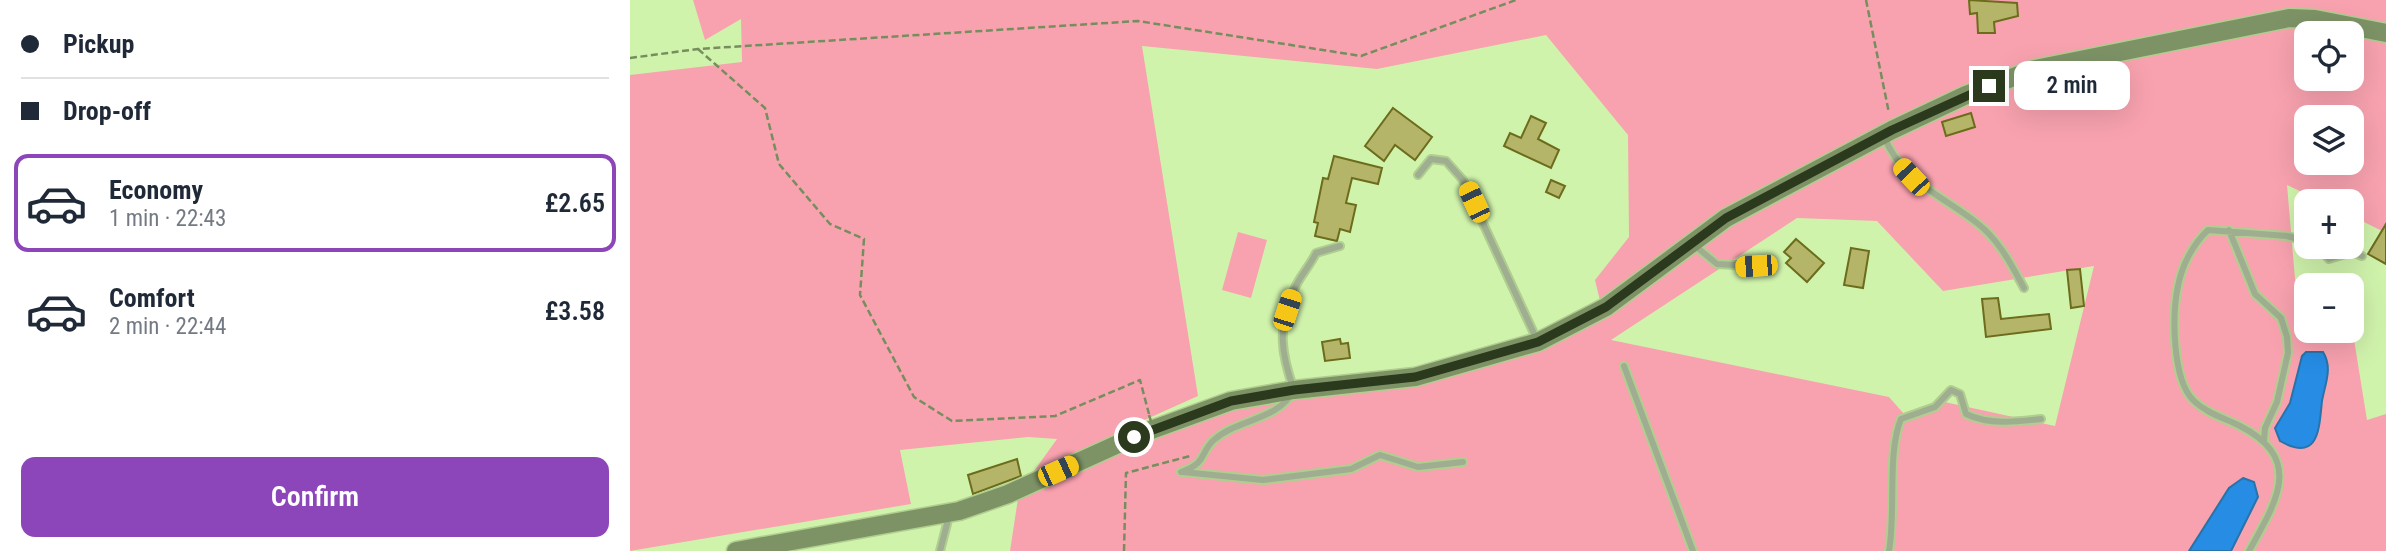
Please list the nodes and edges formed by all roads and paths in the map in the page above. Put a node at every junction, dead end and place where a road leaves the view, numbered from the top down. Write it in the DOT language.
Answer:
graph roads {
  1 [pos="1516,0"];
  2 [pos="1866,0"];
  3 [pos="2386,33"];
  4 [pos="698,49"];
  5 [pos="630,58"];
  6 [pos="1888,132"];
  7 [pos="1418,176"];
  8 [pos="2229,230"];
  9 [pos="2294,238"];
  10 [pos="1690,242"];
  11 [pos="1340,246"];
  12 [pos="1756,266"];
  13 [pos="2024,288"];
  14 [pos="1538,342"];
  15 [pos="1624,366"];
  16 [pos="1294,390"];
  17 [pos="2041,419"];
  18 [pos="1168,435"];
  19 [pos="2264,441"];
  20 [pos="1208,451"];
  21 [pos="1463,462"];
  22 [pos="950,513"];
  23 [pos="736,551"];
  24 [pos="940,551"];
  25 [pos="1124,551"];
  26 [pos="1693,551"];
  27 [pos="1889,551"];
  28 [pos="2249,551"];
  1 -- 4 [label="path"];
  2 -- 6 [label="path"];
  3 -- 6 [label="main road"];
  4 -- 5 [label="path"];
  4 -- 18 [label="path, bridge"];
  6 -- 10 [label="main road"];
  6 -- 13 [label="lane"];
  7 -- 14 [label="lane"];
  8 -- 9 [label="lane"];
  8 -- 19 [label="lane"];
  8 -- 19 [label="lane"];
  10 -- 12 [label="lane"];
  10 -- 14 [label="main road"];
  11 -- 16 [label="lane"];
  14 -- 16 [label="main road"];
  15 -- 26 [label="lane"];
  16 -- 20 [label="lane"];
  16 -- 22 [label="main road"];
  17 -- 27 [label="lane"];
  19 -- 28 [label="lane"];
  20 -- 21 [label="lane"];
  20 -- 25 [label="path"];
  22 -- 23 [label="main road"];
  22 -- 24 [label="lane"];
}
